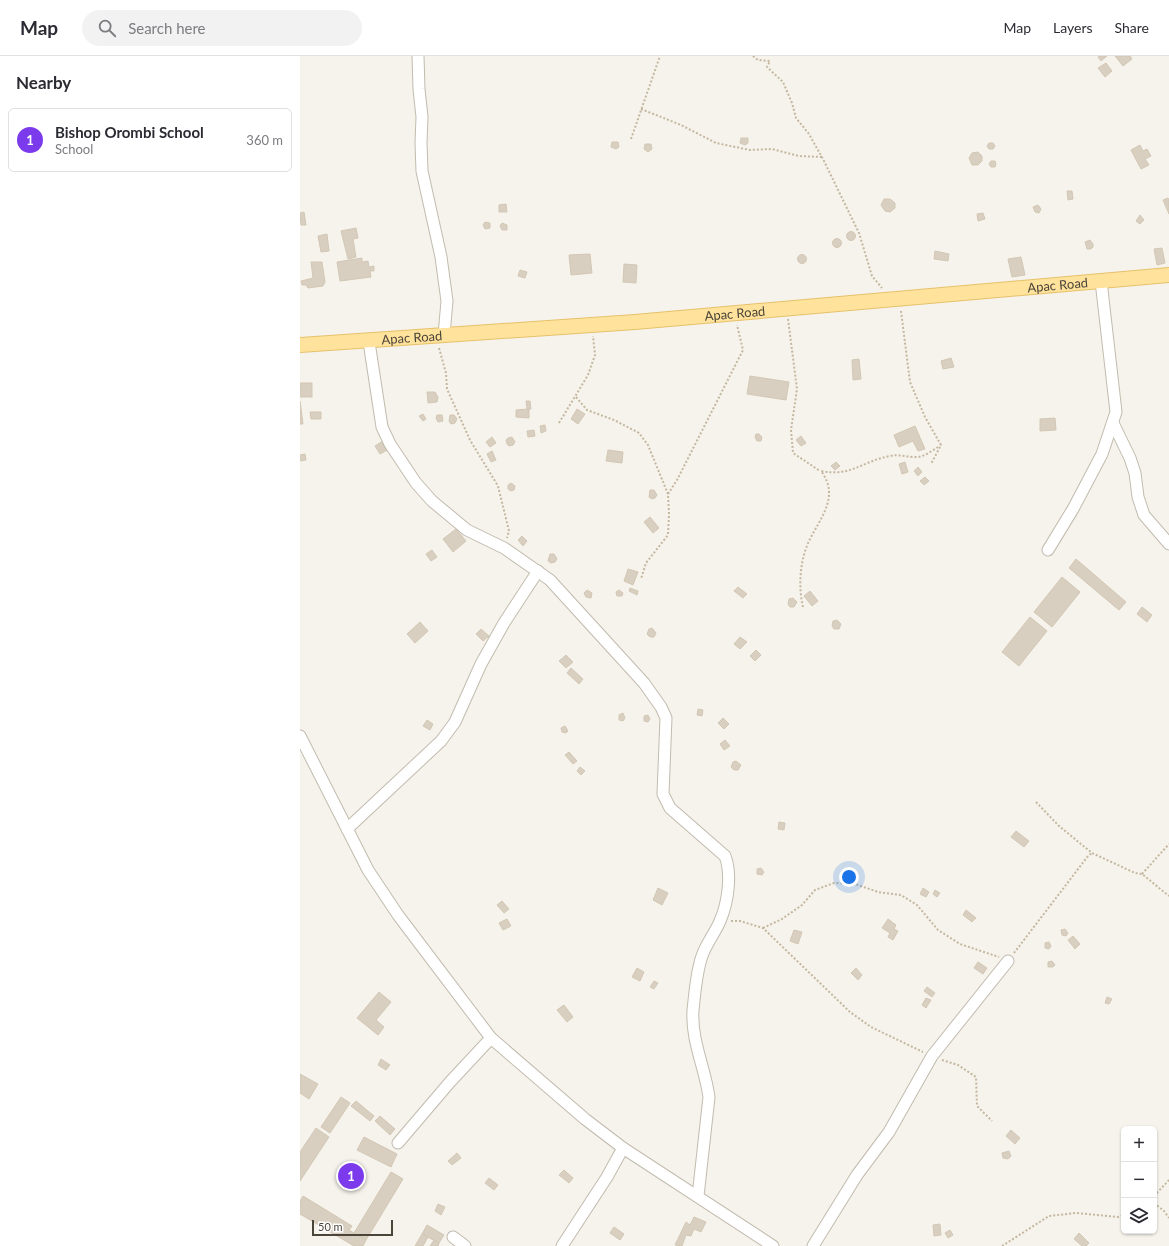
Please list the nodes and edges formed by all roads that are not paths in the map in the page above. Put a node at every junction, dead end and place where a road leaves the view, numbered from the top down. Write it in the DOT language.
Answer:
graph roads {
  1 [pos="418,56"];
  2 [pos="1169,275"];
  3 [pos="1101,281"];
  4 [pos="440,335"];
  5 [pos="369,342"];
  6 [pos="300,345"];
  7 [pos="1113,423"];
  8 [pos="1169,544"];
  9 [pos="1048,550"];
  10 [pos="538,570"];
  11 [pos="300,736"];
  12 [pos="347,829"];
  13 [pos="1008,961"];
  14 [pos="491,1038"];
  15 [pos="398,1143"];
  16 [pos="623,1148"];
  17 [pos="698,1196"];
  18 [pos="453,1237"];
  19 [pos="465,1246"];
  20 [pos="562,1246"];
  21 [pos="773,1246"];
  22 [pos="813,1246"];
  1 -- 4 [label="street"];
  2 -- 3 [label="main road, Apac Road"];
  3 -- 4 [label="main road, Apac Road"];
  3 -- 7 [label="street"];
  4 -- 5 [label="main road, Apac Road"];
  5 -- 6 [label="main road, Apac Road"];
  5 -- 10 [label="street"];
  7 -- 8 [label="street"];
  7 -- 9 [label="street"];
  10 -- 12 [label="street"];
  10 -- 17 [label="street"];
  11 -- 12 [label="street"];
  12 -- 14 [label="street"];
  13 -- 22 [label="street"];
  14 -- 15 [label="street"];
  14 -- 16 [label="street"];
  16 -- 17 [label="street"];
  16 -- 20 [label="street"];
  17 -- 21 [label="street"];
  18 -- 19 [label="street"];
}
